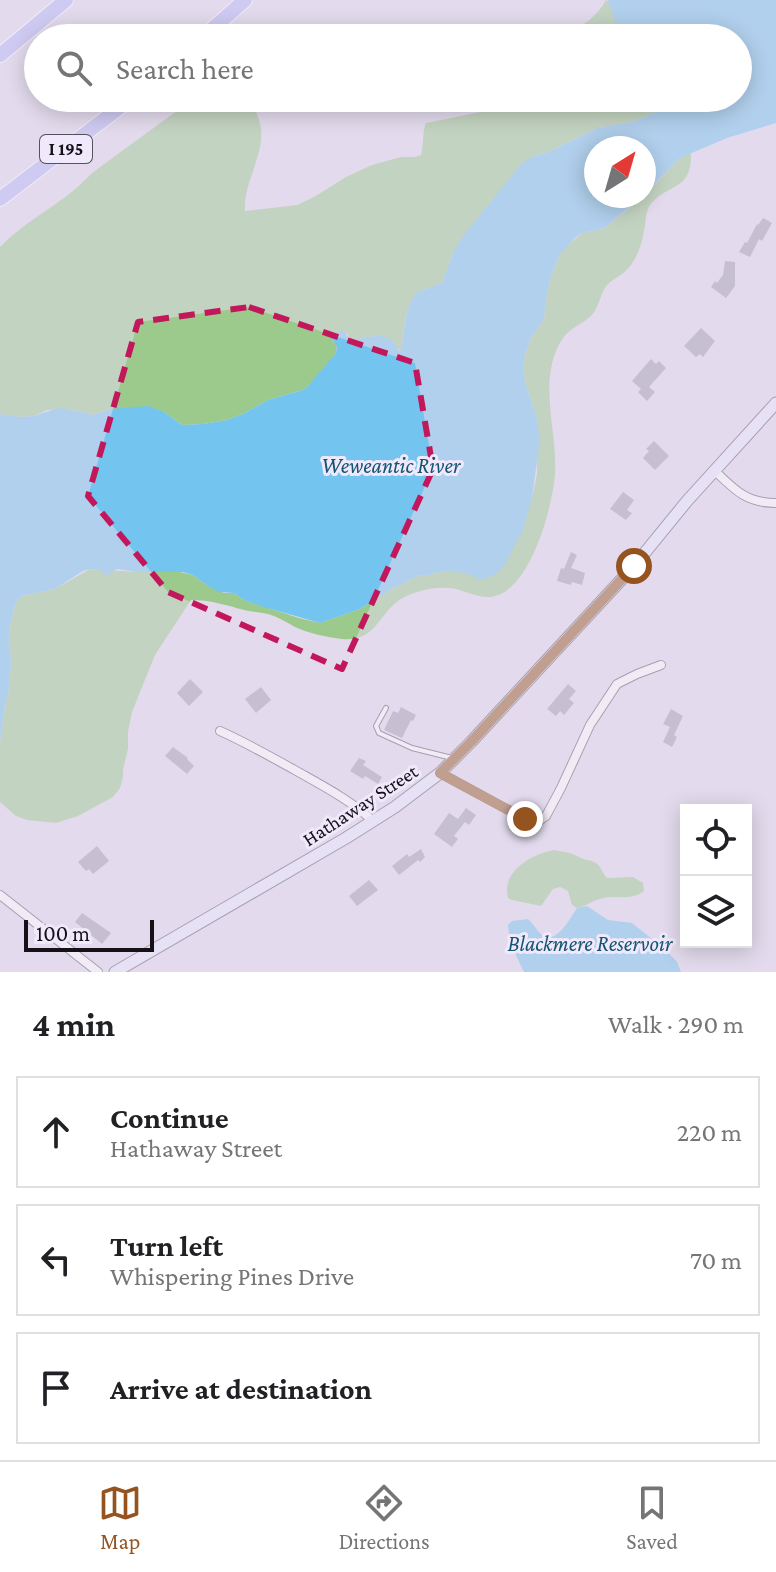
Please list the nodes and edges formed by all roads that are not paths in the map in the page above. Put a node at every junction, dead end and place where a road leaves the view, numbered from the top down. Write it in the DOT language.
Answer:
graph roads {
  1 [pos="66,0"];
  2 [pos="245,0"];
  3 [pos="37,24"];
  4 [pos="218,24"];
  5 [pos="24,35"];
  6 [pos="0,55"];
  7 [pos="114,112"];
  8 [pos="0,199"];
  9 [pos="776,403"];
  10 [pos="714,470"];
  11 [pos="776,503"];
  12 [pos="661,665"];
  13 [pos="386,708"];
  14 [pos="220,731"];
  15 [pos="455,759"];
  16 [pos="440,773"];
  17 [pos="373,821"];
  18 [pos="0,895"];
  19 [pos="98,972"];
  20 [pos="115,972"];
  1 -- 3 [label="highway"];
  2 -- 4 [label="highway"];
  5 -- 6 [label="highway"];
  7 -- 8 [label="highway, I 195"];
  9 -- 10 [label="street, Hathaway Street"];
  10 -- 11 [label="street"];
  10 -- 15 [label="street, Hathaway Street"];
  12 -- 16 [label="street"];
  13 -- 15 [label="lane"];
  14 -- 17 [label="street"];
  15 -- 16 [label="street, Hathaway Street"];
  16 -- 17 [label="street, Hathaway Street"];
  17 -- 20 [label="street, Hathaway Street"];
  18 -- 19 [label="street"];
}
